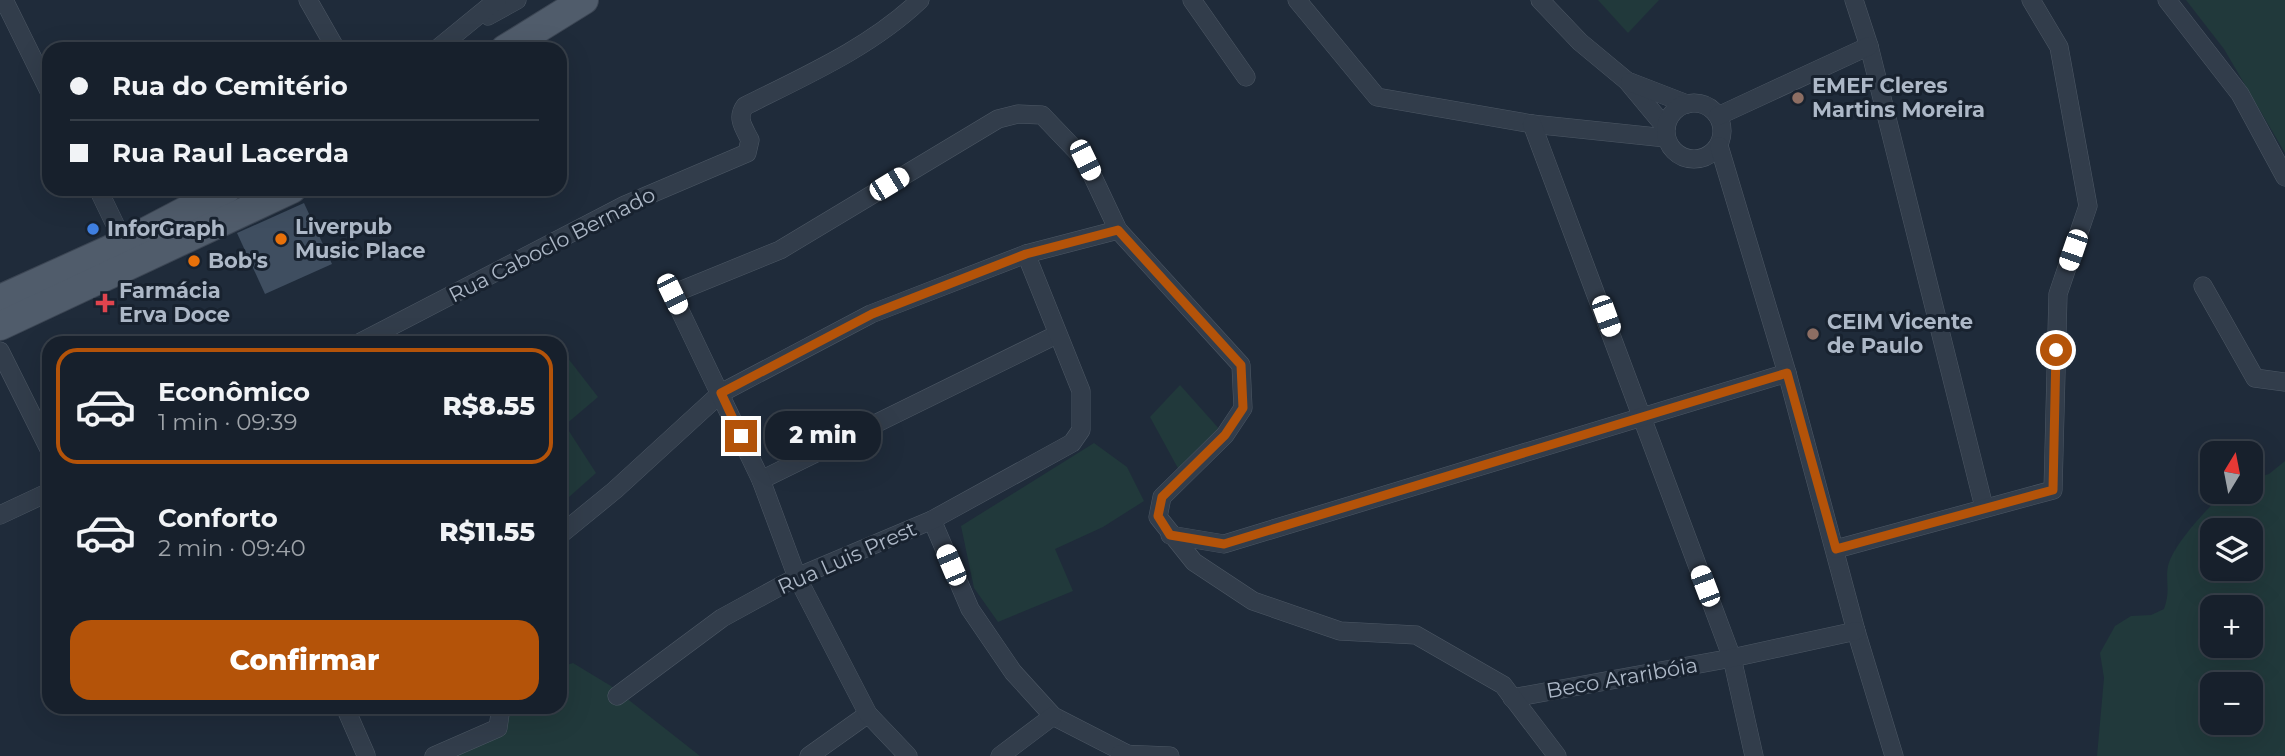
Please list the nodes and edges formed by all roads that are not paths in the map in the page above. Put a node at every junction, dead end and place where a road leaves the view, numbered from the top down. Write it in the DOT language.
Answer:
graph roads {
  1 [pos="4,0"];
  2 [pos="308,0"];
  3 [pos="497,0"];
  4 [pos="517,0"];
  5 [pos="584,0"];
  6 [pos="920,0"];
  7 [pos="1192,0"];
  8 [pos="1297,0"];
  9 [pos="1539,0"];
  10 [pos="1854,0"];
  11 [pos="2031,0"];
  12 [pos="2167,0"];
  13 [pos="464,29"];
  14 [pos="332,42"];
  15 [pos="446,42"];
  16 [pos="516,42"];
  17 [pos="1869,46"];
  18 [pos="1246,77"];
  19 [pos="42,78"];
  20 [pos="1627,81"];
  21 [pos="1687,104"];
  22 [pos="1718,116"];
  23 [pos="1532,124"];
  24 [pos="1666,133"];
  25 [pos="1718,146"];
  26 [pos="2285,177"];
  27 [pos="100,196"];
  28 [pos="214,196"];
  29 [pos="272,196"];
  30 [pos="1118,230"];
  31 [pos="124,243"];
  32 [pos="1026,254"];
  33 [pos="2203,286"];
  34 [pos="0,299"];
  35 [pos="0,326"];
  36 [pos="1056,335"];
  37 [pos="372,336"];
  38 [pos="0,351"];
  39 [pos="1787,373"];
  40 [pos="2285,382"];
  41 [pos="721,393"];
  42 [pos="1643,416"];
  43 [pos="42,435"];
  44 [pos="761,480"];
  45 [pos="42,495"];
  46 [pos="1984,507"];
  47 [pos="0,515"];
  48 [pos="932,520"];
  49 [pos="567,529"];
  50 [pos="1170,535"];
  51 [pos="1836,549"];
  52 [pos="797,577"];
  53 [pos="1856,631"];
  54 [pos="1732,658"];
  55 [pos="617,696"];
  56 [pos="1512,698"];
  57 [pos="348,714"];
  58 [pos="500,714"];
  59 [pos="868,714"];
  60 [pos="1053,716"];
  61 [pos="366,755"];
  62 [pos="1123,755"];
  63 [pos="434,756"];
  64 [pos="809,756"];
  65 [pos="908,756"];
  66 [pos="1000,756"];
  67 [pos="1170,756"];
  68 [pos="1556,756"];
  69 [pos="1754,756"];
  70 [pos="1894,756"];
  1 -- 19 [label="street"];
  2 -- 14 [label="street"];
  3 -- 13 [label="street"];
  4 -- 13 [label="street"];
  5 -- 16 [label="main road"];
  6 -- 37 [label="street, Rua Caboclo Bernado"];
  7 -- 18 [label="street"];
  8 -- 23 [label="street"];
  9 -- 20 [label="street"];
  10 -- 17 [label="street"];
  11 -- 46 [label="street"];
  12 -- 26 [label="street"];
  13 -- 15 [label="street"];
  17 -- 22 [label="street"];
  17 -- 46 [label="street"];
  20 -- 21 [label="street"];
  20 -- 24 [label="street"];
  21 -- 22 [label="street"];
  21 -- 24 [label="street"];
  22 -- 25 [label="street"];
  23 -- 24 [label="street"];
  23 -- 42 [label="street"];
  24 -- 25 [label="street"];
  25 -- 39 [label="street"];
  27 -- 31 [label="street"];
  28 -- 31 [label="main road"];
  29 -- 35 [label="main road"];
  30 -- 32 [label="street"];
  30 -- 41 [label="street"];
  30 -- 50 [label="street"];
  31 -- 34 [label="main road"];
  32 -- 36 [label="street"];
  32 -- 41 [label="street"];
  33 -- 40 [label="street"];
  36 -- 44 [label="street"];
  36 -- 48 [label="street, Rua Luis Prest"];
  38 -- 43 [label="street"];
  39 -- 42 [label="street"];
  39 -- 51 [label="street"];
  41 -- 44 [label="street"];
  41 -- 49 [label="street"];
  42 -- 50 [label="street"];
  42 -- 54 [label="street"];
  44 -- 52 [label="street"];
  45 -- 47 [label="street"];
  46 -- 51 [label="street"];
  48 -- 52 [label="street, Rua Luis Prest"];
  48 -- 60 [label="street"];
  50 -- 56 [label="street"];
  51 -- 53 [label="street"];
  52 -- 55 [label="street, Rua Luis Prest"];
  52 -- 59 [label="street"];
  53 -- 54 [label="street, Beco Araribóia"];
  53 -- 70 [label="street"];
  54 -- 56 [label="street, Beco Araribóia"];
  54 -- 69 [label="street"];
  56 -- 68 [label="street"];
  57 -- 61 [label="street"];
  58 -- 63 [label="street"];
  59 -- 64 [label="street"];
  59 -- 65 [label="street"];
  60 -- 62 [label="street"];
  60 -- 66 [label="street"];
  62 -- 67 [label="street"];
}
